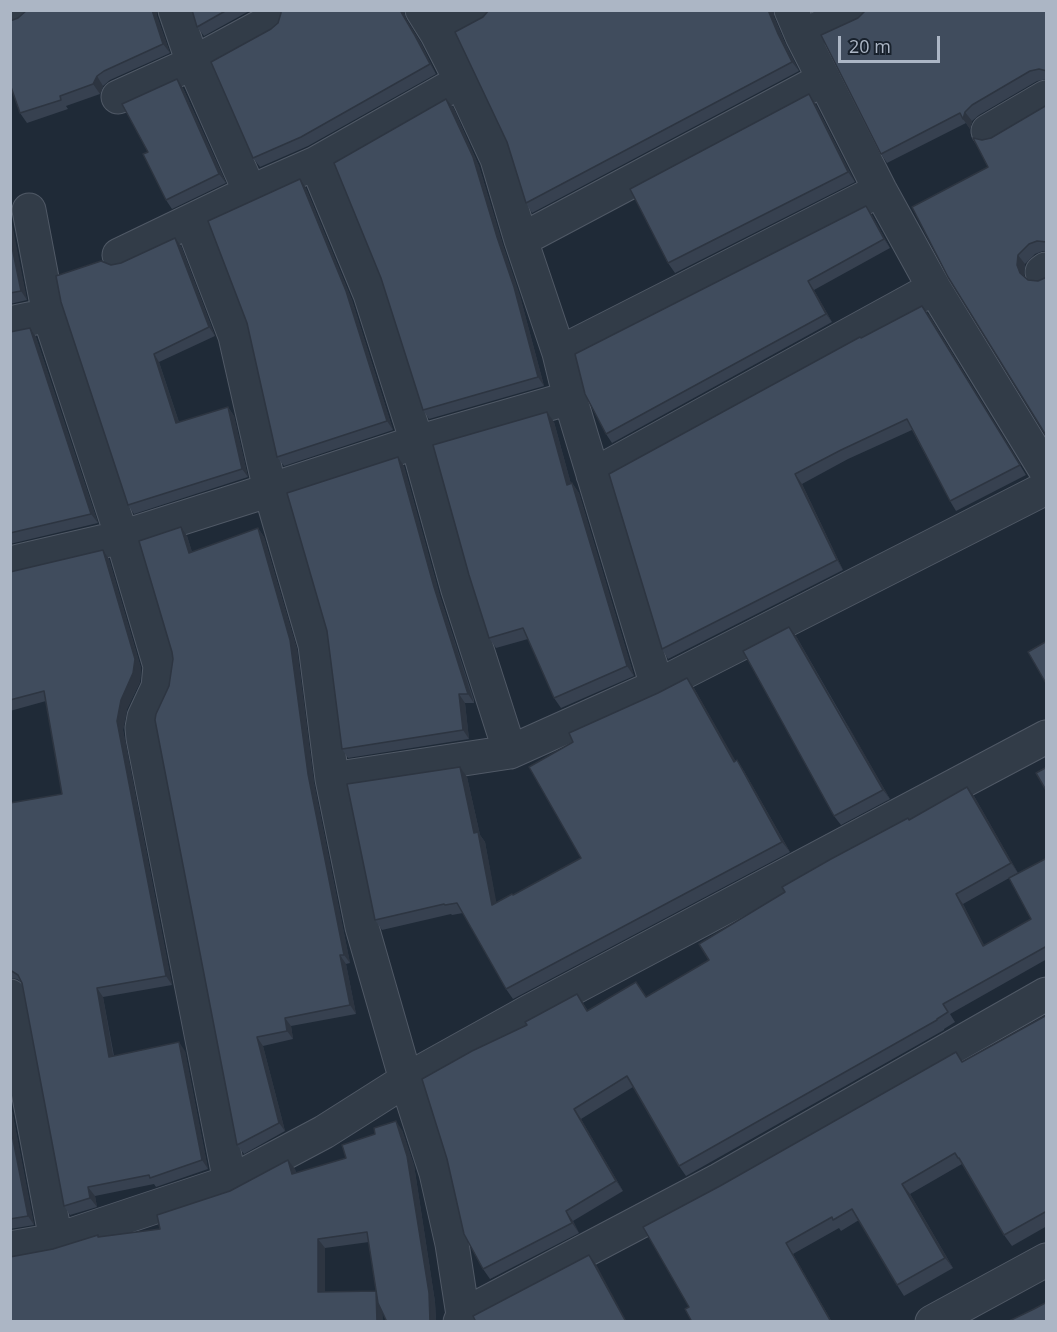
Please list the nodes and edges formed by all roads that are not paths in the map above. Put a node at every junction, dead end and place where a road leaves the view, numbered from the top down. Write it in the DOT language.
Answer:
graph roads {
  1 [pos="175,10"];
  2 [pos="480,10"];
  3 [pos="857,10"];
  4 [pos="269,22"];
  5 [pos="430,22"];
  6 [pos="796,23"];
  7 [pos="194,63"];
  8 [pos="824,79"];
  9 [pos="461,81"];
  10 [pos="118,97"];
  11 [pos="1047,98"];
  12 [pos="988,131"];
  13 [pos="316,162"];
  14 [pos="880,190"];
  15 [pos="250,192"];
  16 [pos="29,210"];
  17 [pos="191,221"];
  18 [pos="521,240"];
  19 [pos="119,255"];
  20 [pos="934,288"];
  21 [pos="49,315"];
  22 [pos="10,323"];
  23 [pos="559,353"];
  24 [pos="570,398"];
  25 [pos="417,442"];
  26 [pos="1047,471"];
  27 [pos="593,475"];
  28 [pos="1047,488"];
  29 [pos="270,490"];
  30 [pos="122,537"];
  31 [pos="10,563"];
  32 [pos="657,686"];
  33 [pos="1047,737"];
  34 [pos="510,752"];
  35 [pos="332,778"];
  36 [pos="1047,994"];
  37 [pos="10,996"];
  38 [pos="406,1080"];
  39 [pos="230,1182"];
  40 [pos="56,1240"];
  41 [pos="10,1248"];
  42 [pos="1047,1260"];
  43 [pos="461,1318"];
  44 [pos="932,1322"];
  1 -- 7 [label="street"];
  2 -- 5 [label="street"];
  3 -- 6 [label="street"];
  4 -- 7 [label="street"];
  5 -- 9 [label="street"];
  6 -- 8 [label="street"];
  7 -- 10 [label="street"];
  7 -- 15 [label="street"];
  8 -- 14 [label="street"];
  8 -- 18 [label="street"];
  9 -- 13 [label="street"];
  9 -- 18 [label="street"];
  11 -- 12 [label="street"];
  13 -- 15 [label="street"];
  13 -- 25 [label="street"];
  14 -- 20 [label="street"];
  14 -- 23 [label="street"];
  15 -- 17 [label="street"];
  16 -- 21 [label="street"];
  17 -- 19 [label="street"];
  17 -- 29 [label="street"];
  18 -- 23 [label="street"];
  20 -- 26 [label="street"];
  20 -- 27 [label="street"];
  21 -- 22 [label="street"];
  21 -- 30 [label="street"];
  23 -- 24 [label="street"];
  24 -- 25 [label="street"];
  24 -- 27 [label="street"];
  25 -- 29 [label="street"];
  25 -- 34 [label="street"];
  27 -- 32 [label="street"];
  28 -- 32 [label="street"];
  29 -- 30 [label="street"];
  29 -- 35 [label="street"];
  30 -- 31 [label="street"];
  30 -- 39 [label="street"];
  32 -- 34 [label="street"];
  33 -- 38 [label="street"];
  34 -- 35 [label="street"];
  35 -- 38 [label="street"];
  36 -- 43 [label="street"];
  37 -- 40 [label="street"];
  38 -- 39 [label="street"];
  38 -- 43 [label="street"];
  39 -- 40 [label="street"];
  40 -- 41 [label="street"];
  42 -- 44 [label="street"];
}
